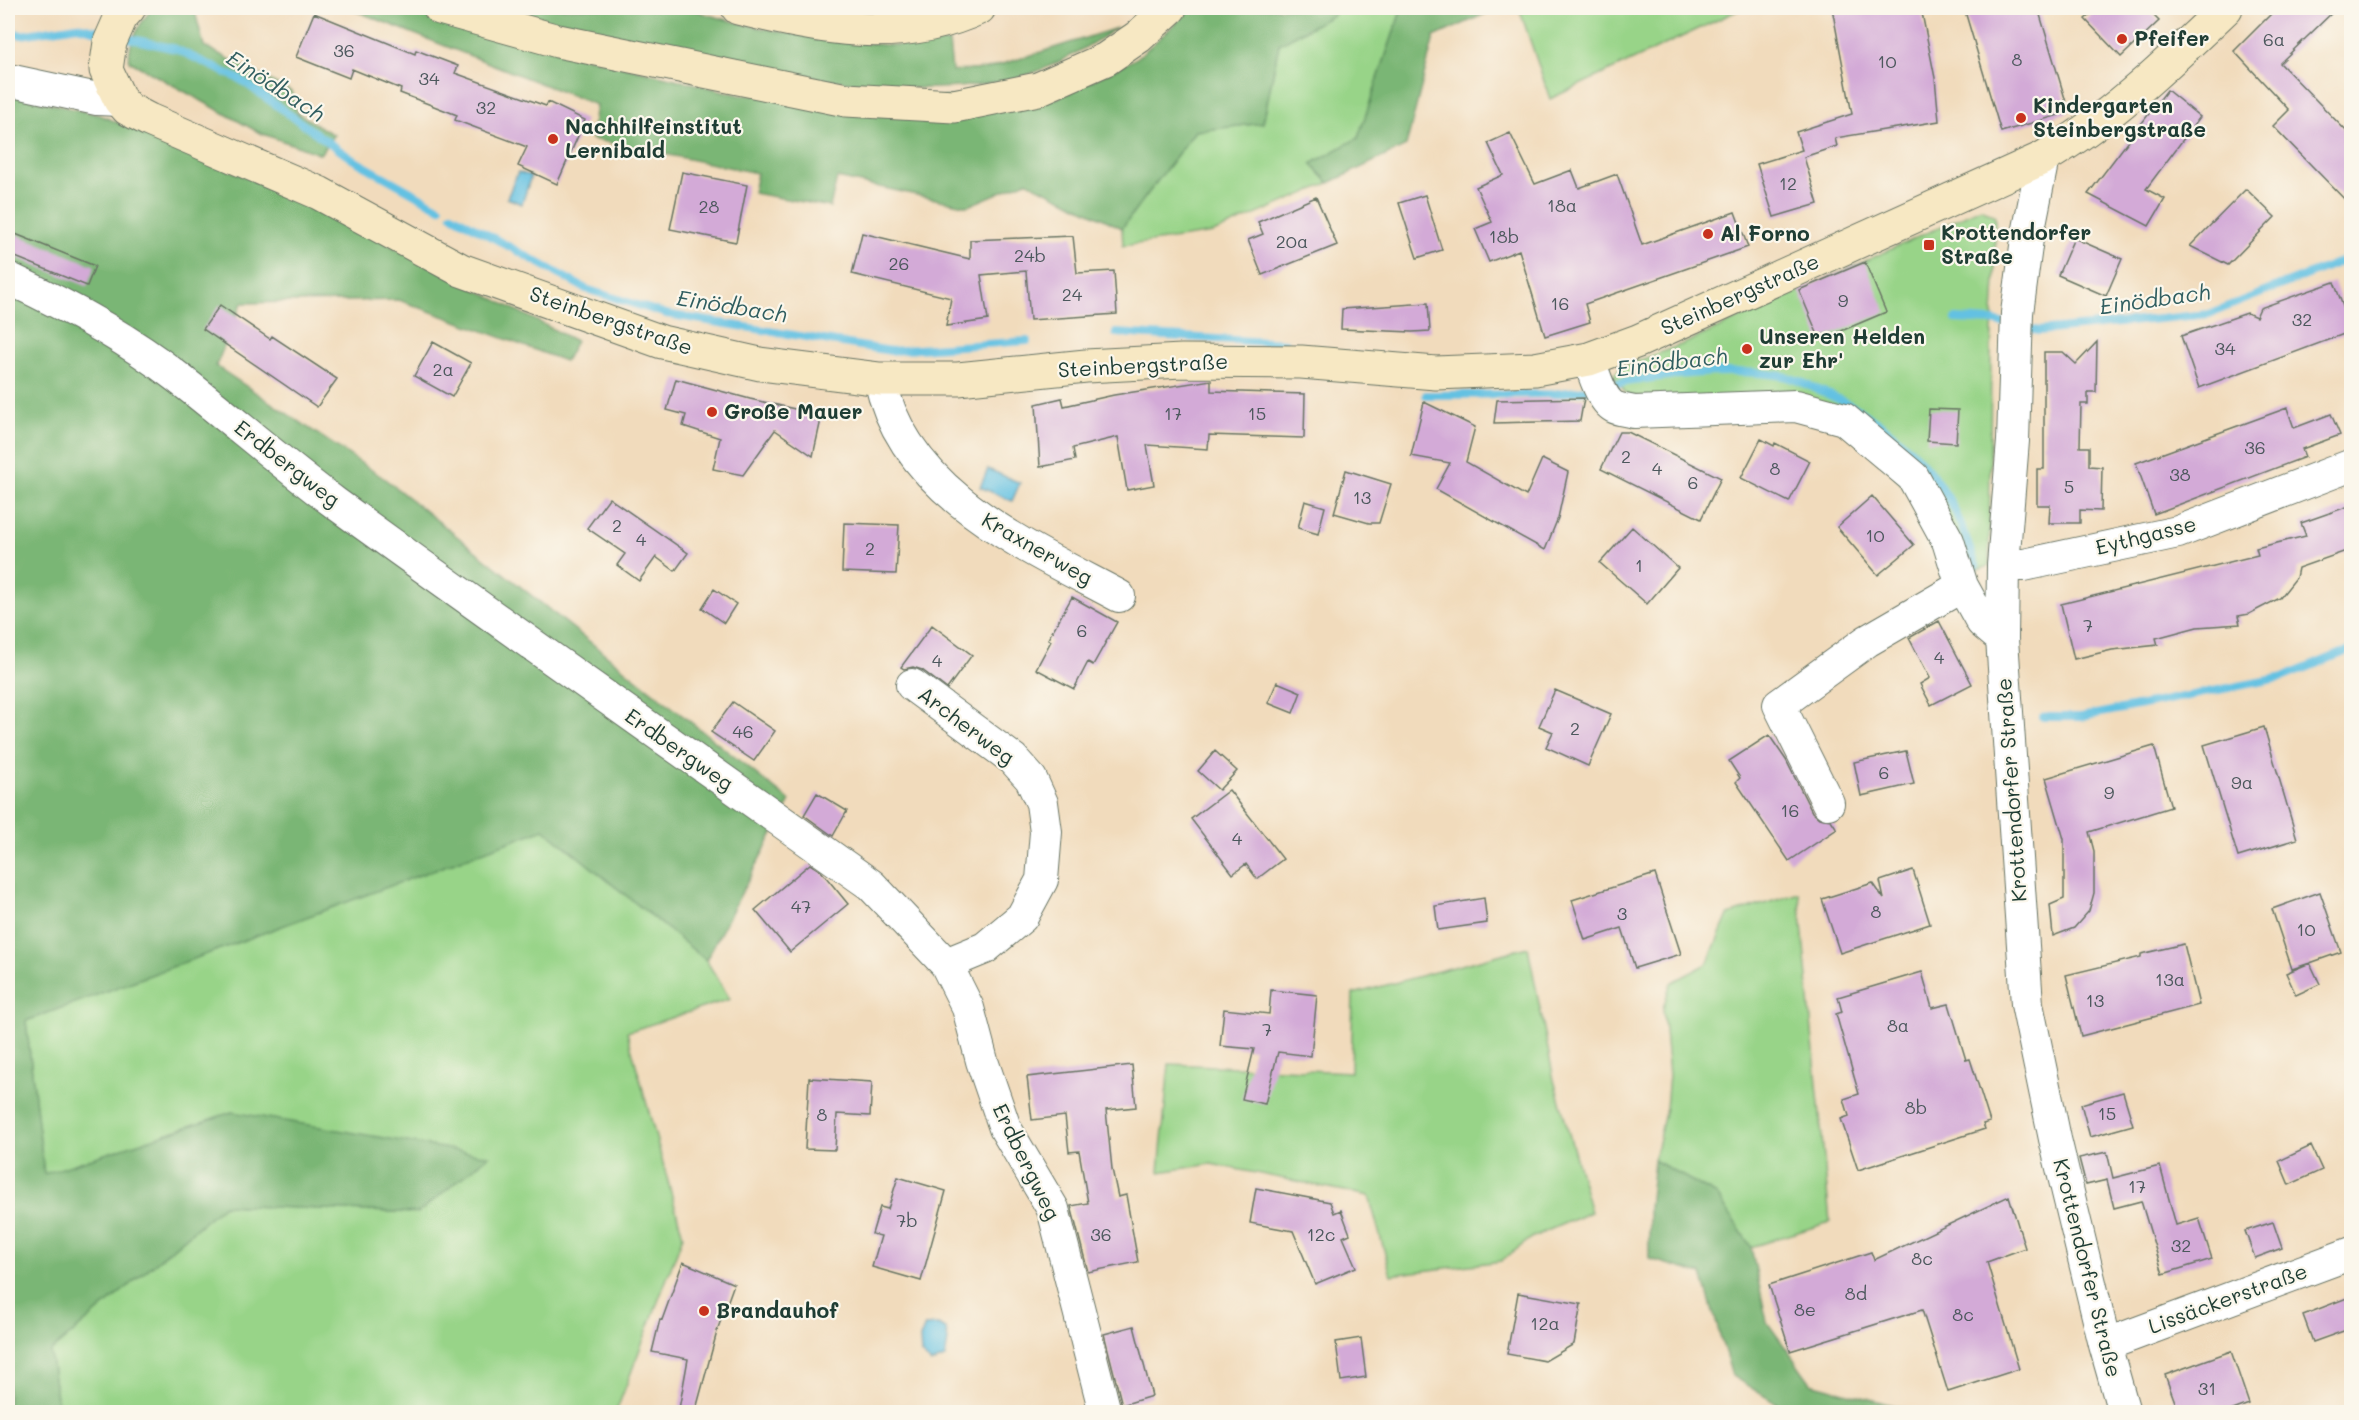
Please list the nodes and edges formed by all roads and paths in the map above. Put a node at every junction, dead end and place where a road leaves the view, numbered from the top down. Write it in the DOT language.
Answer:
graph roads {
  1 [pos="440,8"];
  2 [pos="738,8"];
  3 [pos="979,8"];
  4 [pos="1170,8"];
  5 [pos="2226,8"];
  6 [pos="125,12"];
  7 [pos="8,80"];
  8 [pos="120,100"];
  9 [pos="2043,158"];
  10 [pos="8,278"];
  11 [pos="880,379"];
  12 [pos="1601,385"];
  13 [pos="2352,465"];
  14 [pos="2003,565"];
  15 [pos="1962,586"];
  16 [pos="1119,596"];
  17 [pos="2002,639"];
  18 [pos="912,685"];
  19 [pos="1828,803"];
  20 [pos="946,964"];
  21 [pos="2352,1253"];
  22 [pos="2104,1345"];
  23 [pos="1105,1413"];
  24 [pos="2124,1413"];
  1 -- 4 [label="main road"];
  2 -- 3 [label="main road"];
  5 -- 9 [label="main road, Steinbergstraße"];
  6 -- 8 [label="main road, Steinbergstraße"];
  7 -- 8 [label="street"];
  8 -- 11 [label="main road, Steinbergstraße"];
  9 -- 12 [label="main road, Steinbergstraße"];
  9 -- 14 [label="street, Krottendorfer Straße"];
  10 -- 20 [label="street, Erdbergweg"];
  11 -- 12 [label="main road, Steinbergstraße"];
  11 -- 16 [label="street, Kraxnerweg"];
  12 -- 15 [label="street"];
  13 -- 14 [label="street, Eythgasse"];
  14 -- 17 [label="street, Krottendorfer Straße"];
  15 -- 17 [label="street"];
  15 -- 19 [label="street"];
  17 -- 22 [label="street, Krottendorfer Straße"];
  18 -- 20 [label="street, Archerweg"];
  20 -- 23 [label="street, Erdbergweg"];
  21 -- 22 [label="street, Lissäckerstraße"];
  22 -- 24 [label="street, Krottendorfer Straße"];
}
